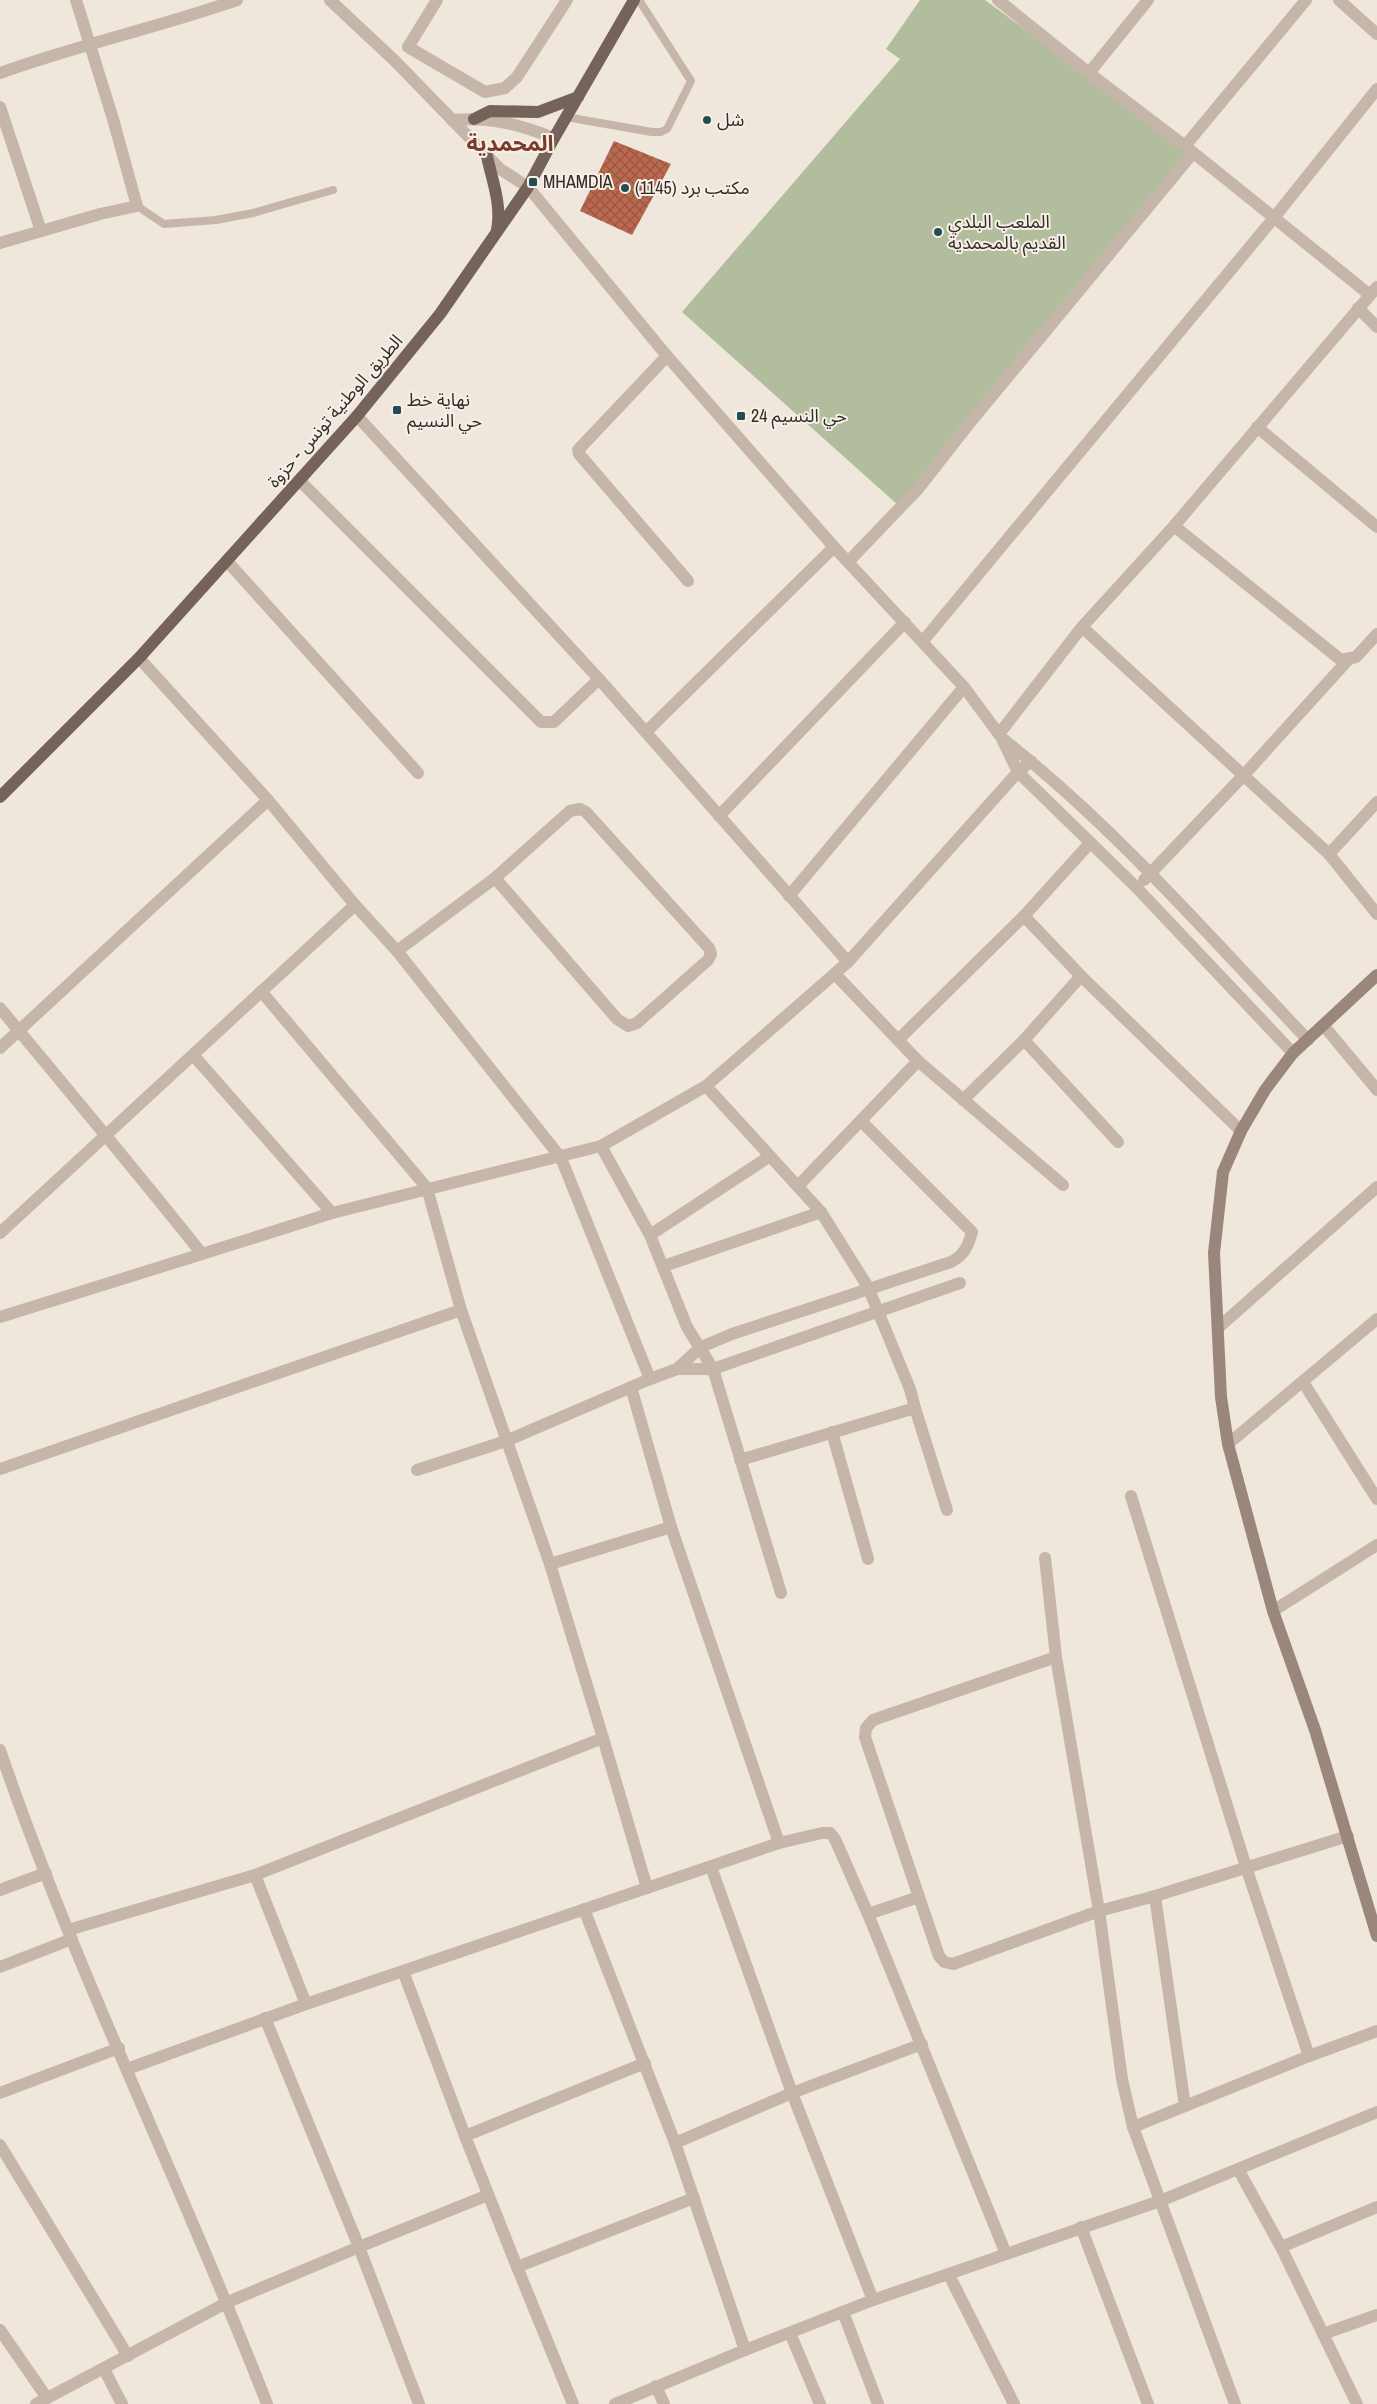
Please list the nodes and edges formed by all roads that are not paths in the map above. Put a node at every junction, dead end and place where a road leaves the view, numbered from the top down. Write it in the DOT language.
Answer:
graph roads {
  1 [pos="76,0"];
  2 [pos="237,0"];
  3 [pos="330,0"];
  4 [pos="437,0"];
  5 [pos="567,0"];
  6 [pos="634,0"];
  7 [pos="639,0"];
  8 [pos="998,0"];
  9 [pos="1148,0"];
  10 [pos="1306,0"];
  11 [pos="1339,0"];
  12 [pos="1377,34"];
  13 [pos="89,44"];
  14 [pos="408,47"];
  15 [pos="396,61"];
  16 [pos="0,73"];
  17 [pos="1089,73"];
  18 [pos="1377,89"];
  19 [pos="578,97"];
  20 [pos="0,106"];
  21 [pos="566,117"];
  22 [pos="474,119"];
  23 [pos="452,120"];
  24 [pos="554,138"];
  25 [pos="1189,150"];
  26 [pos="487,156"];
  27 [pos="528,187"];
  28 [pos="333,190"];
  29 [pos="137,206"];
  30 [pos="1273,219"];
  31 [pos="41,231"];
  32 [pos="496,233"];
  33 [pos="0,243"];
  34 [pos="1374,291"];
  35 [pos="1358,308"];
  36 [pos="1377,327"];
  37 [pos="667,356"];
  38 [pos="357,416"];
  39 [pos="1257,426"];
  40 [pos="299,480"];
  41 [pos="1174,526"];
  42 [pos="1377,527"];
  43 [pos="834,547"];
  44 [pos="227,561"];
  45 [pos="848,562"];
  46 [pos="688,580"];
  47 [pos="905,622"];
  48 [pos="1082,627"];
  49 [pos="1377,634"];
  50 [pos="923,642"];
  51 [pos="139,658"];
  52 [pos="1348,660"];
  53 [pos="599,679"];
  54 [pos="964,687"];
  55 [pos="646,732"];
  56 [pos="1000,735"];
  57 [pos="1031,761"];
  58 [pos="1018,772"];
  59 [pos="418,773"];
  60 [pos="1243,776"];
  61 [pos="0,797"];
  62 [pos="268,800"];
  63 [pos="1377,802"];
  64 [pos="719,816"];
  65 [pos="1090,842"];
  66 [pos="1329,854"];
  67 [pos="1150,874"];
  68 [pos="496,878"];
  69 [pos="1136,887"];
  70 [pos="790,896"];
  71 [pos="355,905"];
  72 [pos="1377,914"];
  73 [pos="1024,916"];
  74 [pos="398,952"];
  75 [pos="848,962"];
  76 [pos="835,974"];
  77 [pos="1377,975"];
  78 [pos="1081,976"];
  79 [pos="261,992"];
  80 [pos="0,1008"];
  81 [pos="1324,1026"];
  82 [pos="19,1031"];
  83 [pos="898,1040"];
  84 [pos="1024,1040"];
  85 [pos="1308,1040"];
  86 [pos="0,1048"];
  87 [pos="1294,1053"];
  88 [pos="194,1056"];
  89 [pos="918,1061"];
  90 [pos="706,1086"];
  91 [pos="1377,1090"];
  92 [pos="963,1100"];
  93 [pos="862,1122"];
  94 [pos="1241,1131"];
  95 [pos="106,1134"];
  96 [pos="1118,1142"];
  97 [pos="601,1146"];
  98 [pos="770,1156"];
  99 [pos="560,1158"];
  100 [pos="1063,1185"];
  101 [pos="798,1186"];
  102 [pos="1377,1187"];
  103 [pos="427,1188"];
  104 [pos="821,1212"];
  105 [pos="332,1213"];
  106 [pos="0,1233"];
  107 [pos="650,1235"];
  108 [pos="202,1254"];
  109 [pos="664,1266"];
  110 [pos="960,1283"];
  111 [pos="868,1288"];
  112 [pos="461,1310"];
  113 [pos="876,1311"];
  114 [pos="0,1317"];
  115 [pos="1377,1319"];
  116 [pos="1218,1328"];
  117 [pos="701,1347"];
  118 [pos="713,1369"];
  119 [pos="677,1370"];
  120 [pos="650,1379"];
  121 [pos="1303,1382"];
  122 [pos="631,1387"];
  123 [pos="915,1408"];
  124 [pos="832,1432"];
  125 [pos="506,1441"];
  126 [pos="1228,1444"];
  127 [pos="740,1460"];
  128 [pos="0,1469"];
  129 [pos="417,1470"];
  130 [pos="1131,1496"];
  131 [pos="1377,1499"];
  132 [pos="946,1510"];
  133 [pos="672,1527"];
  134 [pos="1377,1545"];
  135 [pos="1045,1558"];
  136 [pos="868,1559"];
  137 [pos="550,1564"];
  138 [pos="781,1593"];
  139 [pos="1273,1611"];
  140 [pos="1056,1657"];
  141 [pos="603,1738"];
  142 [pos="0,1750"];
  143 [pos="4,1772"];
  144 [pos="1348,1836"];
  145 [pos="779,1843"];
  146 [pos="711,1867"];
  147 [pos="1246,1867"];
  148 [pos="46,1873"];
  149 [pos="255,1875"];
  150 [pos="647,1888"];
  151 [pos="0,1890"];
  152 [pos="1155,1896"];
  153 [pos="919,1897"];
  154 [pos="584,1909"];
  155 [pos="1099,1911"];
  156 [pos="868,1914"];
  157 [pos="70,1934"];
  158 [pos="1377,1936"];
  159 [pos="0,1967"];
  160 [pos="403,1971"];
  161 [pos="306,2004"];
  162 [pos="265,2018"];
  163 [pos="1377,2031"];
  164 [pos="922,2044"];
  165 [pos="119,2048"];
  166 [pos="1309,2056"];
  167 [pos="645,2063"];
  168 [pos="127,2069"];
  169 [pos="0,2093"];
  170 [pos="792,2093"];
  171 [pos="1184,2106"];
  172 [pos="1377,2112"];
  173 [pos="1133,2127"];
  174 [pos="465,2136"];
  175 [pos="675,2143"];
  176 [pos="0,2145"];
  177 [pos="1238,2169"];
  178 [pos="488,2195"];
  179 [pos="694,2198"];
  180 [pos="1160,2201"];
  181 [pos="1377,2207"];
  182 [pos="1082,2227"];
  183 [pos="1281,2246"];
  184 [pos="359,2247"];
  185 [pos="1006,2254"];
  186 [pos="517,2267"];
  187 [pos="949,2274"];
  188 [pos="873,2300"];
  189 [pos="228,2302"];
  190 [pos="843,2312"];
  191 [pos="1377,2315"];
  192 [pos="0,2330"];
  193 [pos="790,2333"];
  194 [pos="1324,2334"];
  195 [pos="745,2350"];
  196 [pos="128,2356"];
  197 [pos="104,2369"];
  198 [pos="656,2386"];
  199 [pos="42,2401"];
  200 [pos="1231,2403"];
  201 [pos="122,2404"];
  202 [pos="267,2404"];
  203 [pos="419,2404"];
  204 [pos="573,2404"];
  205 [pos="615,2404"];
  206 [pos="664,2404"];
  207 [pos="820,2404"];
  208 [pos="878,2404"];
  209 [pos="1014,2404"];
  210 [pos="1148,2404"];
  211 [pos="1358,2404"];
  1 -- 13 [label="street"];
  2 -- 13 [label="street"];
  3 -- 15 [label="street"];
  4 -- 14 [label="street"];
  5 -- 14 [label="street"];
  6 -- 19 [label="main road, الطريق الوطنية تونس - حزوة"];
  7 -- 21 [label="lane"];
  8 -- 17 [label="street"];
  9 -- 17 [label="street"];
  10 -- 25 [label="street"];
  11 -- 12 [label="street"];
  13 -- 16 [label="street"];
  13 -- 29 [label="street"];
  14 -- 15 [label="street"];
  15 -- 23 [label="street"];
  17 -- 25 [label="street"];
  18 -- 30 [label="street"];
  19 -- 21 [label="main road, الطريق الوطنية تونس - حزوة"];
  19 -- 22 [label="main road"];
  20 -- 31 [label="street"];
  21 -- 24 [label="main road, الطريق الوطنية تونس - حزوة"];
  22 -- 23 [label="street"];
  22 -- 24 [label="street"];
  23 -- 26 [label="street"];
  24 -- 27 [label="main road, الطريق الوطنية تونس - حزوة"];
  25 -- 30 [label="street"];
  25 -- 45 [label="street"];
  26 -- 27 [label="street"];
  26 -- 32 [label="main road"];
  27 -- 32 [label="main road, الطريق الوطنية تونس - حزوة"];
  27 -- 37 [label="street"];
  28 -- 29 [label="lane"];
  29 -- 31 [label="street"];
  30 -- 34 [label="street"];
  30 -- 50 [label="street"];
  31 -- 33 [label="street"];
  32 -- 38 [label="main road, الطريق الوطنية تونس - حزوة"];
  34 -- 35 [label="street"];
  35 -- 36 [label="street"];
  35 -- 39 [label="street"];
  37 -- 43 [label="street"];
  37 -- 46 [label="street"];
  38 -- 40 [label="main road, الطريق الوطنية تونس - حزوة"];
  38 -- 53 [label="street"];
  39 -- 41 [label="street"];
  39 -- 42 [label="street"];
  40 -- 44 [label="main road, الطريق الوطنية تونس - حزوة"];
  40 -- 53 [label="street"];
  41 -- 48 [label="street"];
  41 -- 52 [label="street"];
  43 -- 45 [label="street"];
  43 -- 55 [label="street"];
  44 -- 51 [label="main road, الطريق الوطنية تونس - حزوة"];
  44 -- 59 [label="street"];
  45 -- 47 [label="street"];
  47 -- 50 [label="street"];
  47 -- 64 [label="street"];
  48 -- 56 [label="street"];
  48 -- 60 [label="street"];
  49 -- 52 [label="street"];
  50 -- 54 [label="street"];
  51 -- 61 [label="main road, الطريق الوطنية تونس - حزوة"];
  51 -- 62 [label="street"];
  52 -- 60 [label="street"];
  53 -- 55 [label="street"];
  54 -- 56 [label="street"];
  54 -- 70 [label="street"];
  55 -- 64 [label="street"];
  56 -- 57 [label="street"];
  56 -- 58 [label="street"];
  57 -- 58 [label="street"];
  57 -- 67 [label="street"];
  58 -- 65 [label="street"];
  58 -- 75 [label="street"];
  60 -- 66 [label="street"];
  60 -- 67 [label="street"];
  62 -- 71 [label="street"];
  62 -- 82 [label="street"];
  63 -- 66 [label="street"];
  64 -- 70 [label="street"];
  65 -- 69 [label="street"];
  65 -- 73 [label="street"];
  66 -- 72 [label="street"];
  67 -- 69 [label="street"];
  67 -- 85 [label="street"];
  68 -- 68 [label="street"];
  68 -- 74 [label="street"];
  69 -- 87 [label="street"];
  70 -- 75 [label="street"];
  71 -- 74 [label="street"];
  71 -- 79 [label="street"];
  73 -- 78 [label="street"];
  73 -- 83 [label="street"];
  74 -- 99 [label="street"];
  75 -- 76 [label="street"];
  76 -- 83 [label="street"];
  76 -- 90 [label="street"];
  77 -- 81 [label="street"];
  78 -- 84 [label="street"];
  78 -- 94 [label="street"];
  79 -- 88 [label="street"];
  79 -- 103 [label="street"];
  80 -- 82 [label="street"];
  81 -- 85 [label="street"];
  81 -- 91 [label="street"];
  82 -- 86 [label="street"];
  82 -- 95 [label="street"];
  83 -- 89 [label="street"];
  84 -- 92 [label="street"];
  84 -- 96 [label="street"];
  85 -- 87 [label="street"];
  87 -- 94 [label="street"];
  88 -- 95 [label="street"];
  88 -- 105 [label="street"];
  89 -- 92 [label="street"];
  89 -- 93 [label="street"];
  90 -- 97 [label="street"];
  90 -- 98 [label="street"];
  92 -- 100 [label="street"];
  93 -- 101 [label="street"];
  93 -- 111 [label="street"];
  94 -- 116 [label="street"];
  95 -- 106 [label="street"];
  95 -- 108 [label="street"];
  97 -- 99 [label="street"];
  97 -- 107 [label="street"];
  98 -- 101 [label="street"];
  98 -- 107 [label="street"];
  99 -- 103 [label="street"];
  99 -- 120 [label="street"];
  101 -- 104 [label="street"];
  102 -- 116 [label="street"];
  103 -- 105 [label="street"];
  103 -- 112 [label="street"];
  104 -- 109 [label="street"];
  104 -- 111 [label="street"];
  105 -- 108 [label="street"];
  107 -- 109 [label="street"];
  108 -- 114 [label="street"];
  109 -- 117 [label="street"];
  110 -- 113 [label="street"];
  111 -- 113 [label="street"];
  111 -- 117 [label="street"];
  112 -- 125 [label="street"];
  112 -- 128 [label="street"];
  113 -- 118 [label="street"];
  113 -- 123 [label="street"];
  115 -- 121 [label="street"];
  116 -- 126 [label="street"];
  117 -- 118 [label="street"];
  117 -- 119 [label="street"];
  118 -- 119 [label="street"];
  118 -- 127 [label="street"];
  119 -- 120 [label="street"];
  120 -- 122 [label="street"];
  121 -- 126 [label="street"];
  121 -- 131 [label="street"];
  122 -- 125 [label="street"];
  122 -- 133 [label="street"];
  123 -- 124 [label="street"];
  123 -- 132 [label="street"];
  124 -- 127 [label="street"];
  124 -- 136 [label="street"];
  125 -- 129 [label="street"];
  125 -- 137 [label="street"];
  126 -- 139 [label="street"];
  127 -- 138 [label="street"];
  130 -- 147 [label="street"];
  133 -- 137 [label="street"];
  133 -- 145 [label="street"];
  134 -- 139 [label="street"];
  135 -- 140 [label="street"];
  137 -- 141 [label="street"];
  139 -- 144 [label="street"];
  140 -- 153 [label="street"];
  140 -- 155 [label="street"];
  141 -- 149 [label="street"];
  141 -- 150 [label="street"];
  142 -- 143 [label="street"];
  143 -- 148 [label="street"];
  144 -- 147 [label="street"];
  144 -- 158 [label="street"];
  145 -- 146 [label="street"];
  145 -- 156 [label="street"];
  146 -- 150 [label="street"];
  146 -- 170 [label="street"];
  147 -- 152 [label="street"];
  147 -- 166 [label="street"];
  148 -- 151 [label="street"];
  148 -- 157 [label="street"];
  149 -- 157 [label="street"];
  149 -- 161 [label="street"];
  150 -- 154 [label="street"];
  152 -- 155 [label="street"];
  152 -- 171 [label="street"];
  153 -- 155 [label="street"];
  153 -- 156 [label="street"];
  154 -- 160 [label="street"];
  154 -- 167 [label="street"];
  155 -- 173 [label="street"];
  156 -- 164 [label="street"];
  157 -- 159 [label="street"];
  157 -- 165 [label="street"];
  160 -- 161 [label="street"];
  160 -- 174 [label="street"];
  161 -- 162 [label="street"];
  162 -- 168 [label="street"];
  162 -- 184 [label="street"];
  163 -- 166 [label="street"];
  164 -- 170 [label="street"];
  164 -- 185 [label="street"];
  165 -- 168 [label="street"];
  165 -- 169 [label="street"];
  166 -- 171 [label="street"];
  167 -- 174 [label="street"];
  167 -- 175 [label="street"];
  168 -- 189 [label="street"];
  170 -- 175 [label="street"];
  170 -- 188 [label="street"];
  171 -- 173 [label="street"];
  172 -- 177 [label="street"];
  173 -- 180 [label="street"];
  174 -- 178 [label="street"];
  175 -- 179 [label="street"];
  176 -- 196 [label="street"];
  177 -- 180 [label="street"];
  177 -- 183 [label="street"];
  178 -- 184 [label="street"];
  178 -- 186 [label="street"];
  179 -- 186 [label="street"];
  179 -- 195 [label="street"];
  180 -- 182 [label="street"];
  180 -- 200 [label="street"];
  181 -- 183 [label="street"];
  182 -- 185 [label="street"];
  182 -- 210 [label="street"];
  183 -- 194 [label="street"];
  184 -- 189 [label="street"];
  184 -- 203 [label="street"];
  185 -- 187 [label="street"];
  186 -- 204 [label="street"];
  187 -- 188 [label="street"];
  187 -- 209 [label="street"];
  188 -- 190 [label="street"];
  189 -- 196 [label="street"];
  189 -- 202 [label="street"];
  190 -- 193 [label="street"];
  190 -- 208 [label="street"];
  191 -- 194 [label="street"];
  192 -- 199 [label="street"];
  193 -- 195 [label="street"];
  193 -- 207 [label="street"];
  194 -- 211 [label="street"];
  195 -- 198 [label="street"];
  196 -- 197 [label="street"];
  197 -- 199 [label="street"];
  197 -- 201 [label="street"];
  198 -- 205 [label="street"];
  198 -- 206 [label="street"];
}
